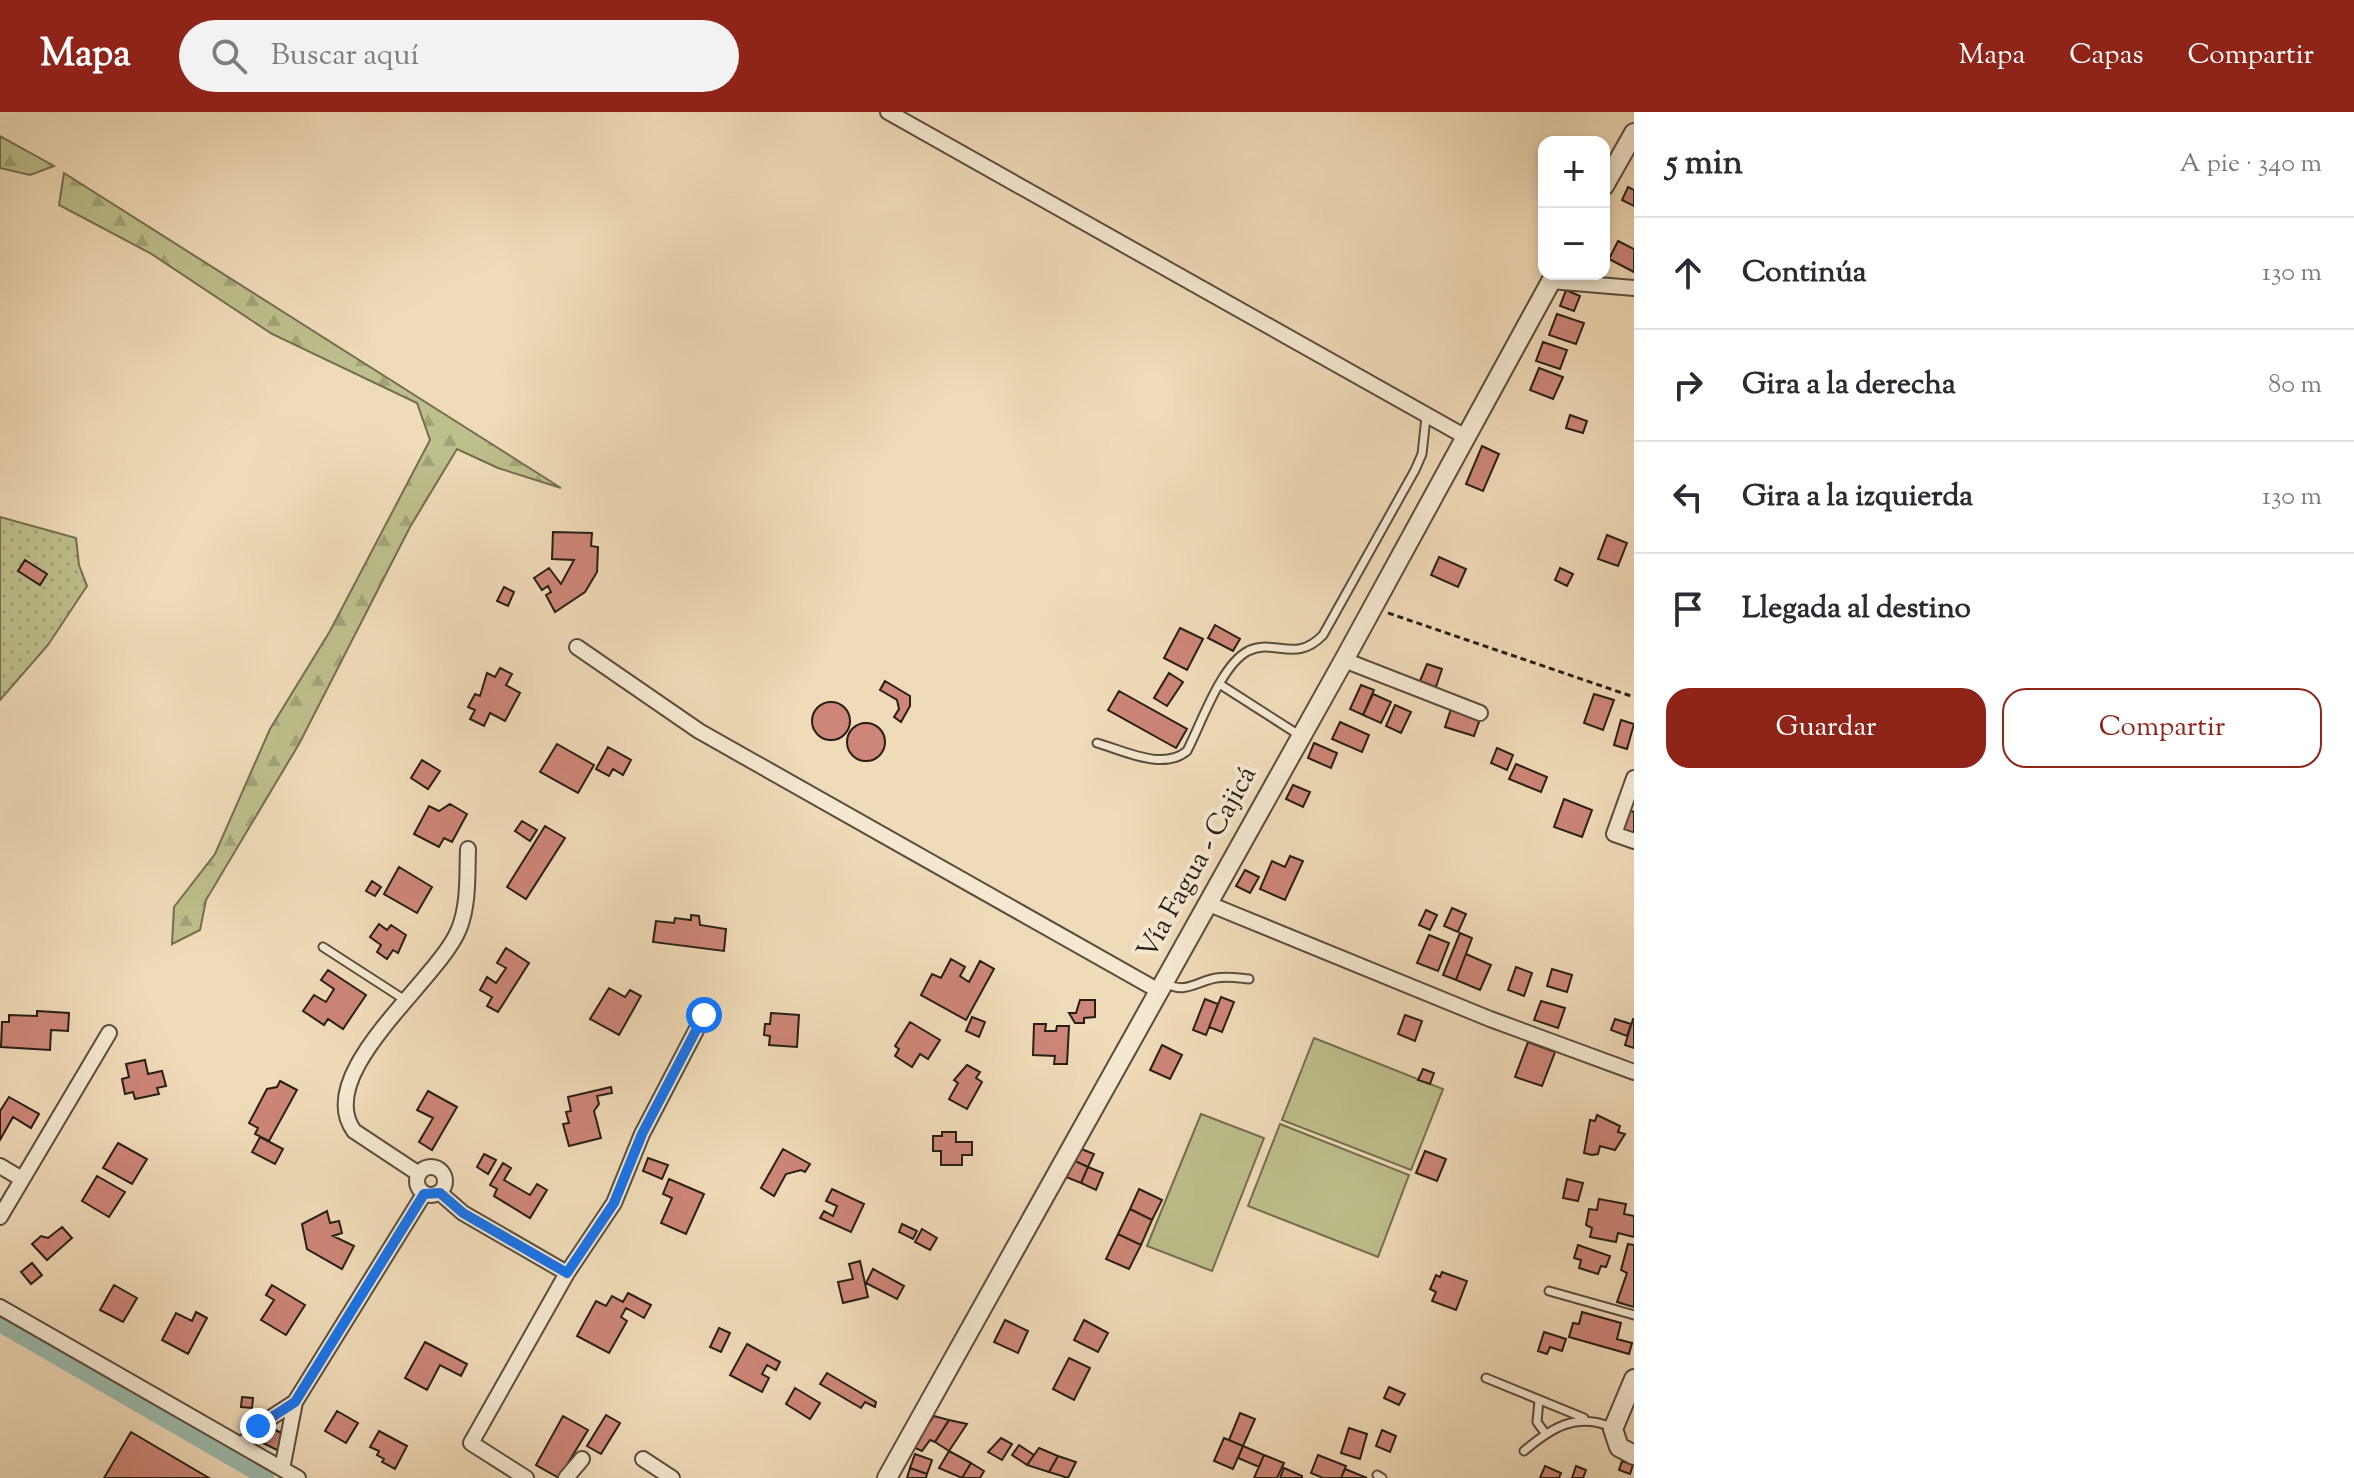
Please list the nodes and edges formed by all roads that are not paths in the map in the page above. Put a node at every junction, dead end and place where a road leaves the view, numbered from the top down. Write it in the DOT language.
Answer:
graph roads {
  1 [pos="888,112"];
  2 [pos="1634,133"];
  3 [pos="1610,175"];
  4 [pos="1552,280"];
  5 [pos="1569,280"];
  6 [pos="1634,288"];
  7 [pos="1426,417"];
  8 [pos="1464,436"];
  9 [pos="577,647"];
  10 [pos="1344,660"];
  11 [pos="1221,685"];
  12 [pos="1480,713"];
  13 [pos="1300,736"];
  14 [pos="1097,743"];
  15 [pos="1634,778"];
  16 [pos="1634,841"];
  17 [pos="468,849"];
  18 [pos="1209,904"];
  19 [pos="323,947"];
  20 [pos="1249,979"];
  21 [pos="1161,986"];
  22 [pos="405,1000"];
  23 [pos="704,1015"];
  24 [pos="109,1033"];
  25 [pos="1634,1072"];
  26 [pos="0,1166"];
  27 [pos="419,1174"];
  28 [pos="22,1179"];
  29 [pos="432,1193"];
  30 [pos="0,1217"];
  31 [pos="567,1273"];
  32 [pos="1549,1291"];
  33 [pos="0,1307"];
  34 [pos="1634,1315"];
  35 [pos="1486,1378"];
  36 [pos="1634,1379"];
  37 [pos="1539,1400"];
  38 [pos="295,1402"];
  39 [pos="1584,1418"];
  40 [pos="1613,1429"];
  41 [pos="1545,1433"];
  42 [pos="243,1445"];
  43 [pos="1524,1451"];
  44 [pos="1634,1455"];
  45 [pos="582,1459"];
  46 [pos="643,1459"];
  47 [pos="282,1469"];
  48 [pos="298,1478"];
  49 [pos="526,1478"];
  50 [pos="566,1478"];
  51 [pos="672,1478"];
  52 [pos="887,1478"];
  1 -- 7 [label="street"];
  2 -- 3 [label="street"];
  4 -- 8 [label="street, Vía Fagua - Cajicá"];
  5 -- 6 [label="street"];
  7 -- 8 [label="street"];
  7 -- 11 [label="lane"];
  8 -- 10 [label="street, Vía Fagua - Cajicá"];
  9 -- 21 [label="street"];
  10 -- 12 [label="street"];
  10 -- 13 [label="street, Vía Fagua - Cajicá"];
  11 -- 13 [label="lane"];
  11 -- 14 [label="lane"];
  13 -- 18 [label="street, Vía Fagua - Cajicá"];
  15 -- 16 [label="street"];
  17 -- 22 [label="street"];
  18 -- 21 [label="street, Vía Fagua - Cajicá"];
  18 -- 25 [label="street"];
  19 -- 22 [label="lane"];
  20 -- 21 [label="lane"];
  21 -- 52 [label="street, Vía Fagua - Cajicá"];
  22 -- 27 [label="street"];
  23 -- 31 [label="street"];
  24 -- 28 [label="street"];
  26 -- 28 [label="street"];
  27 -- 29 [label="street"];
  27 -- 29 [label="street"];
  28 -- 30 [label="street"];
  29 -- 31 [label="street"];
  29 -- 38 [label="street"];
  31 -- 49 [label="street"];
  32 -- 34 [label="lane"];
  33 -- 42 [label="street"];
  35 -- 37 [label="lane"];
  36 -- 40 [label="street"];
  37 -- 39 [label="lane"];
  37 -- 41 [label="lane"];
  38 -- 42 [label="street"];
  38 -- 47 [label="street"];
  39 -- 40 [label="lane"];
  39 -- 41 [label="lane"];
  40 -- 44 [label="street"];
  41 -- 43 [label="lane"];
  42 -- 47 [label="street"];
  45 -- 50 [label="street"];
  46 -- 51 [label="street"];
  47 -- 48 [label="street"];
}
